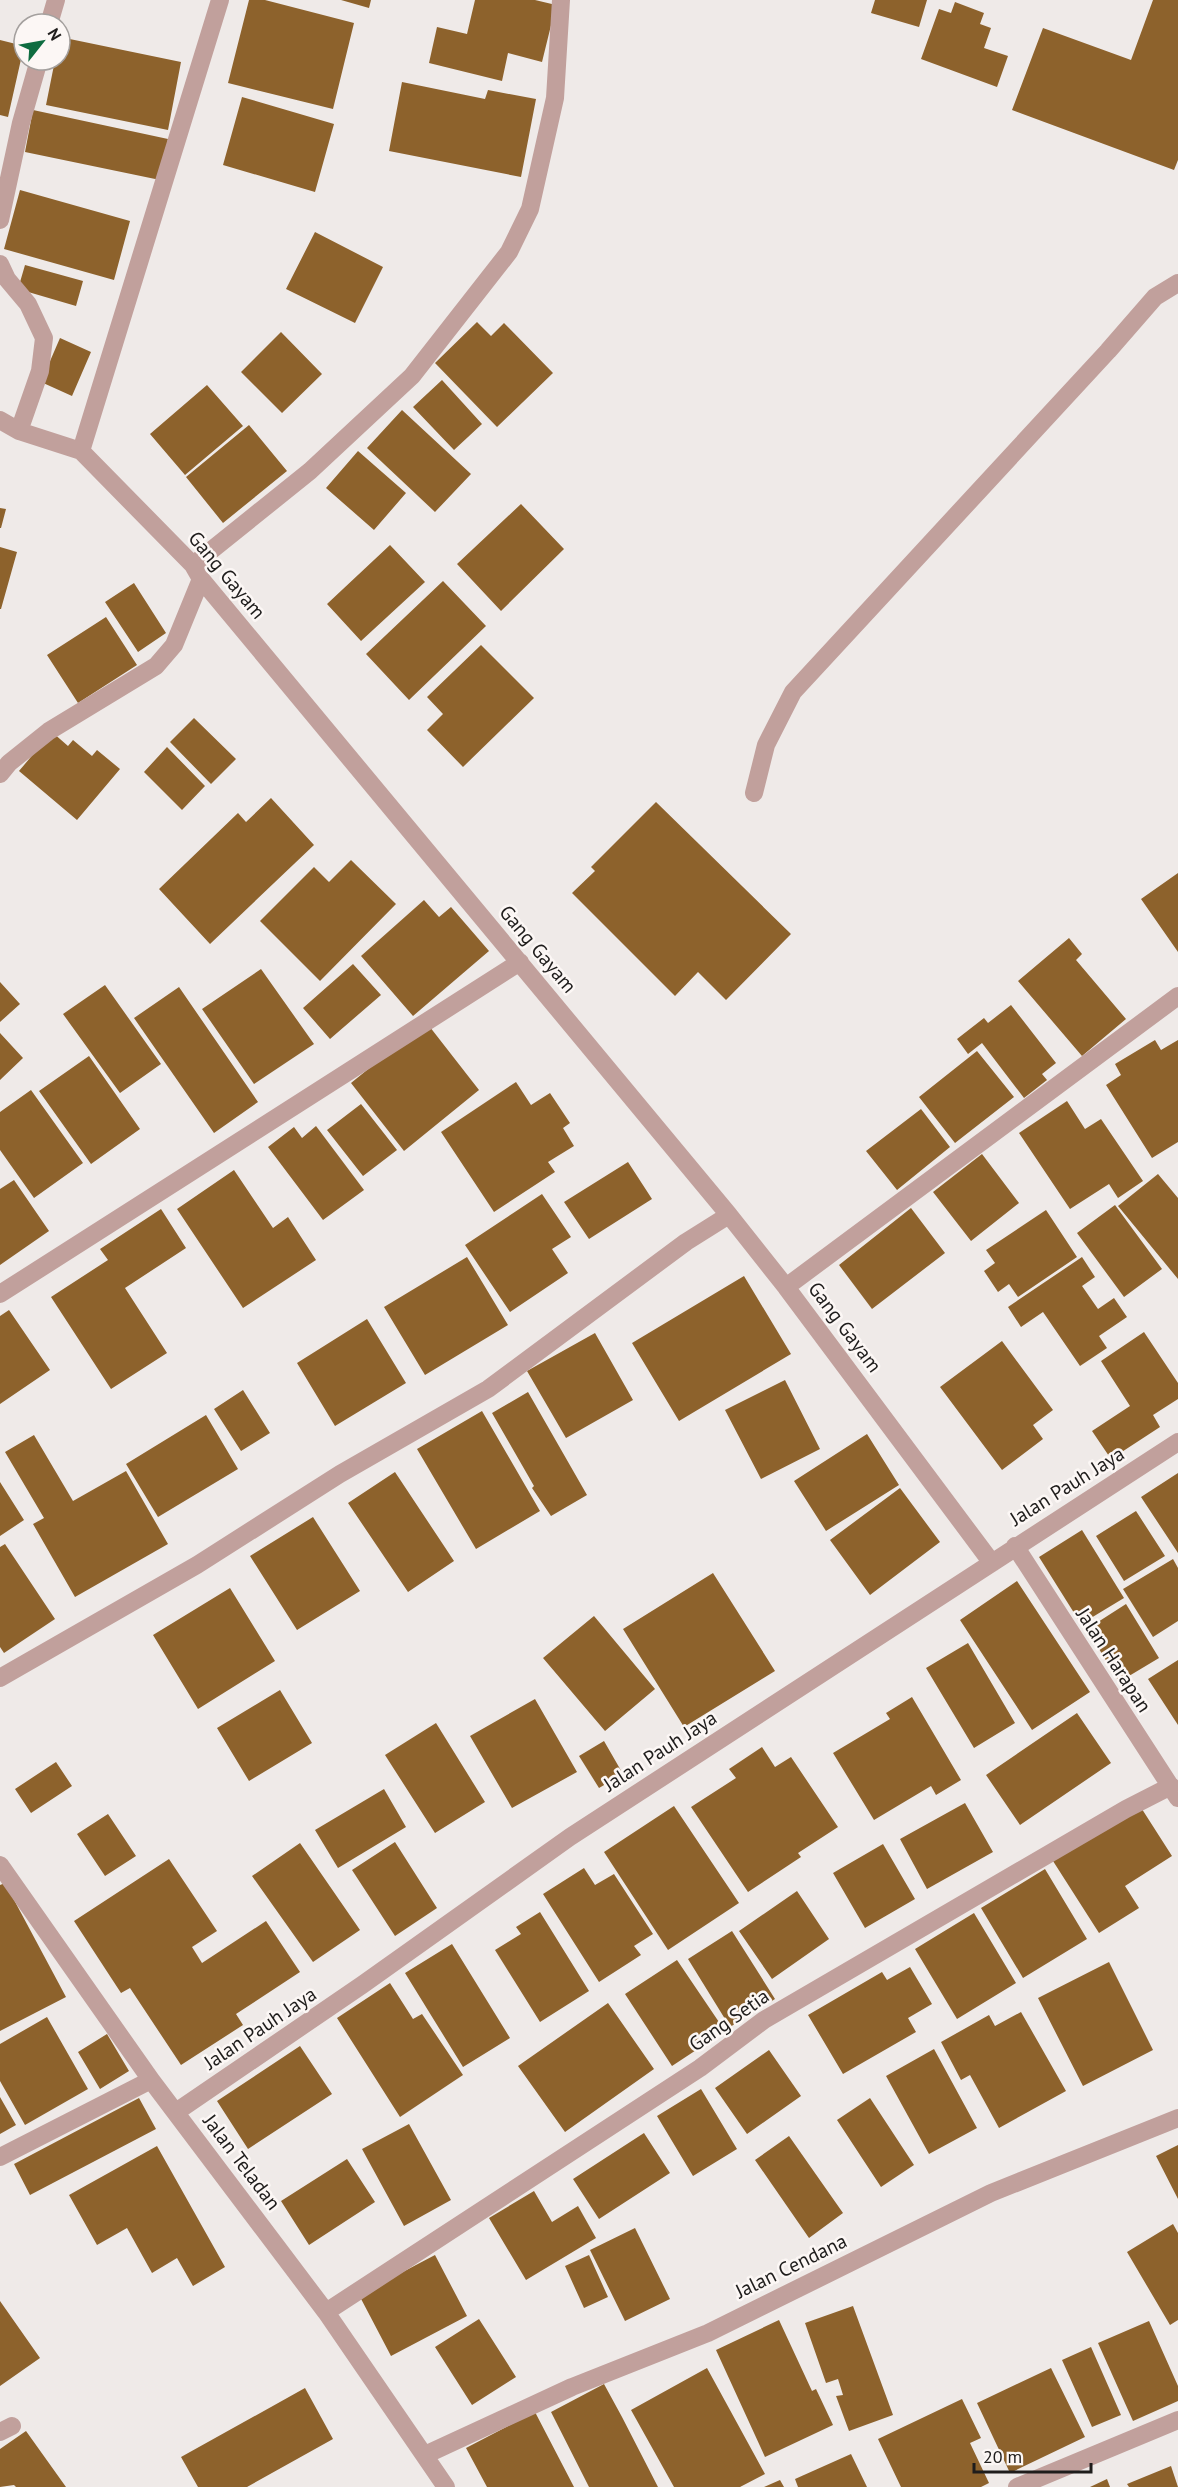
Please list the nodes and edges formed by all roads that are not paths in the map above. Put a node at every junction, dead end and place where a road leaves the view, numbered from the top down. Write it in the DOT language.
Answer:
graph roads {
  1 [pos="220,0"];
  2 [pos="561,0"];
  3 [pos="36,72"];
  4 [pos="0,220"];
  5 [pos="0,264"];
  6 [pos="1178,283"];
  7 [pos="0,420"];
  8 [pos="19,430"];
  9 [pos="81,451"];
  10 [pos="197,572"];
  11 [pos="0,774"];
  12 [pos="754,793"];
  13 [pos="520,962"];
  14 [pos="1178,996"];
  15 [pos="729,1215"];
  16 [pos="786,1287"];
  17 [pos="0,1294"];
  18 [pos="1178,1442"];
  19 [pos="1015,1546"];
  20 [pos="992,1563"];
  21 [pos="0,1678"];
  22 [pos="1175,1792"];
  23 [pos="0,1865"];
  24 [pos="151,2080"];
  25 [pos="176,2112"];
  26 [pos="1178,2118"];
  27 [pos="0,2157"];
  28 [pos="326,2312"];
  29 [pos="1178,2420"];
  30 [pos="425,2455"];
  31 [pos="446,2487"];
  32 [pos="1017,2487"];
  1 -- 9 [label="street"];
  2 -- 10 [label="street"];
  3 -- 4 [label="street"];
  5 -- 8 [label="street"];
  6 -- 12 [label="street"];
  7 -- 8 [label="street, Gang Gayam"];
  8 -- 9 [label="street, Gang Gayam"];
  9 -- 10 [label="street, Gang Gayam"];
  10 -- 11 [label="street"];
  10 -- 13 [label="street, Gang Gayam"];
  13 -- 15 [label="street, Gang Gayam"];
  13 -- 17 [label="street"];
  14 -- 16 [label="street"];
  15 -- 16 [label="street, Gang Gayam"];
  15 -- 21 [label="street"];
  16 -- 20 [label="street, Gang Gayam"];
  18 -- 19 [label="street, Jalan Pauh Jaya"];
  19 -- 20 [label="street, Jalan Pauh Jaya"];
  19 -- 22 [label="street, Jalan Harapan"];
  20 -- 25 [label="street, Jalan Pauh Jaya"];
  22 -- 28 [label="street, Gang Setia"];
  23 -- 24 [label="street, Jalan Teladan"];
  24 -- 25 [label="street, Jalan Teladan"];
  24 -- 27 [label="street"];
  25 -- 28 [label="street, Jalan Teladan"];
  26 -- 30 [label="street, Jalan Cendana"];
  28 -- 30 [label="street, Jalan Teladan"];
  29 -- 32 [label="street"];
  30 -- 31 [label="street, Jalan Teladan"];
}
